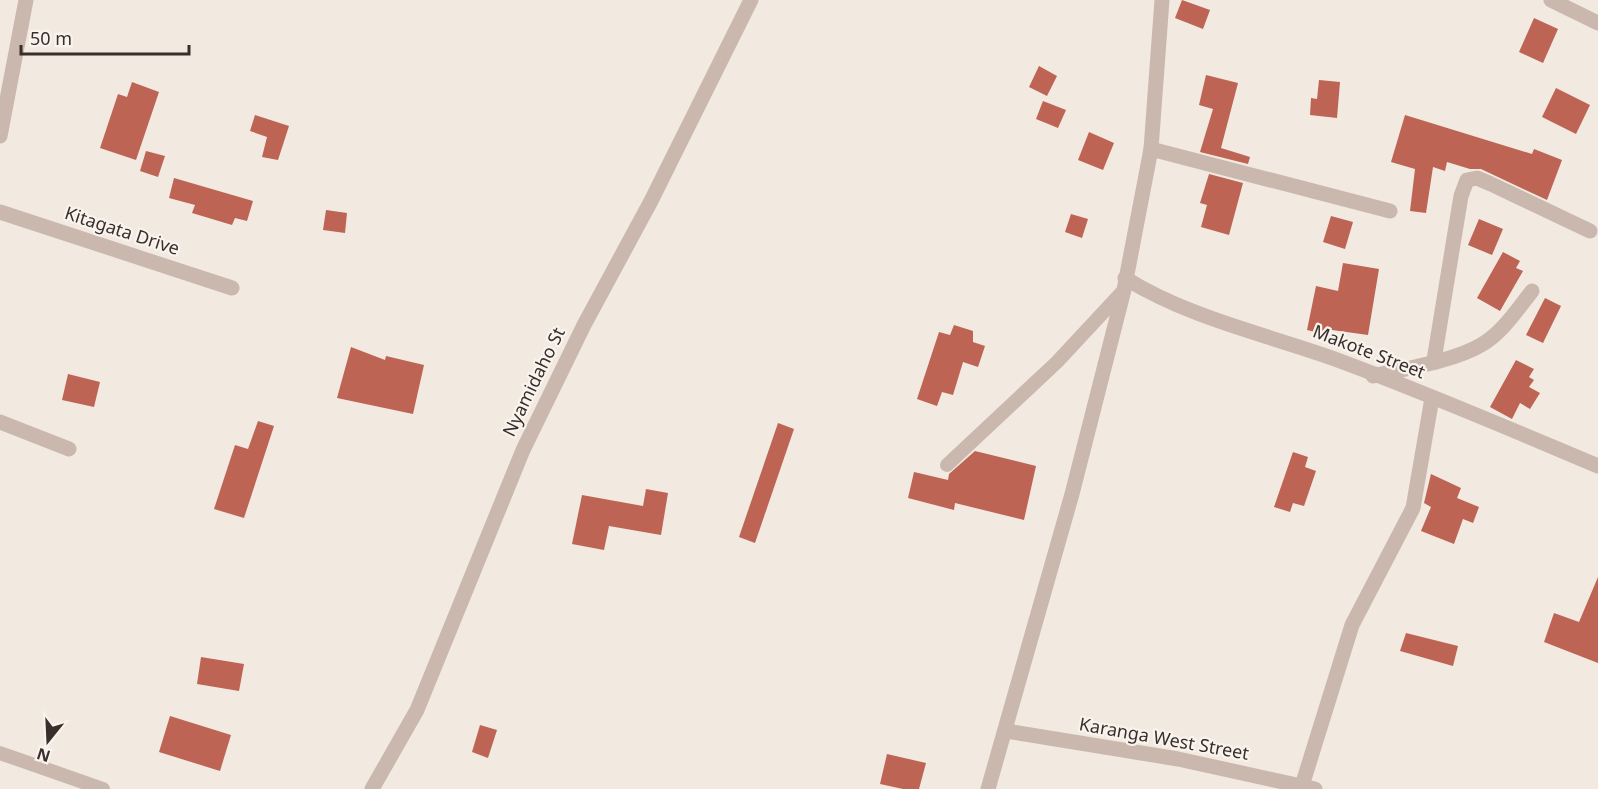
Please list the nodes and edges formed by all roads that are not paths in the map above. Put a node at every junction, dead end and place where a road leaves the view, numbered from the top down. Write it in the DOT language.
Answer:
graph roads {
  1 [pos="26,0"];
  2 [pos="751,0"];
  3 [pos="1162,0"];
  4 [pos="1551,0"];
  5 [pos="1598,22"];
  6 [pos="0,136"];
  7 [pos="1150,149"];
  8 [pos="1390,211"];
  9 [pos="0,212"];
  10 [pos="1590,231"];
  11 [pos="1125,284"];
  12 [pos="232,288"];
  13 [pos="1532,291"];
  14 [pos="1434,360"];
  15 [pos="1373,376"];
  16 [pos="1432,398"];
  17 [pos="0,422"];
  18 [pos="69,449"];
  19 [pos="947,465"];
  20 [pos="1598,465"];
  21 [pos="1006,731"];
  22 [pos="0,753"];
  23 [pos="1306,788"];
  24 [pos="103,789"];
  25 [pos="372,789"];
  26 [pos="988,789"];
  1 -- 6 [label="street"];
  2 -- 25 [label="street, Nyamidaho St"];
  3 -- 7 [label="street"];
  4 -- 5 [label="street"];
  7 -- 8 [label="street"];
  7 -- 11 [label="street"];
  9 -- 12 [label="street, Kitagata Drive"];
  10 -- 14 [label="street"];
  11 -- 15 [label="street, Makote Street"];
  11 -- 19 [label="lane"];
  11 -- 21 [label="street"];
  13 -- 14 [label="street"];
  14 -- 15 [label="street"];
  15 -- 16 [label="street, Makote Street"];
  16 -- 20 [label="street, Makote Street"];
  16 -- 23 [label="street"];
  17 -- 18 [label="street"];
  21 -- 23 [label="street, Karanga West Street"];
  21 -- 26 [label="street"];
  22 -- 24 [label="lane"];
}
